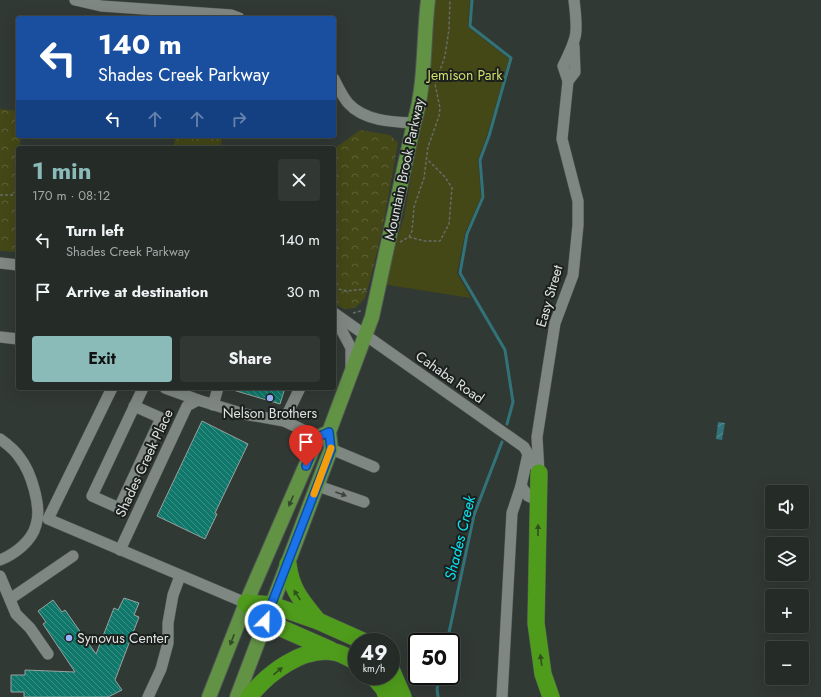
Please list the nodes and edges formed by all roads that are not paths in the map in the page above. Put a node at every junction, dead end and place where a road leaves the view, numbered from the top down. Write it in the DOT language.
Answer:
graph roads {
  1 [pos="75,0"];
  2 [pos="428,0"];
  3 [pos="574,0"];
  4 [pos="231,16"];
  5 [pos="336,83"];
  6 [pos="414,123"];
  7 [pos="0,263"];
  8 [pos="16,265"];
  9 [pos="336,316"];
  10 [pos="336,319"];
  11 [pos="364,335"];
  12 [pos="0,337"];
  13 [pos="16,339"];
  14 [pos="351,372"];
  15 [pos="111,390"];
  16 [pos="142,390"];
  17 [pos="173,390"];
  18 [pos="217,390"];
  19 [pos="299,390"];
  20 [pos="192,395"];
  21 [pos="213,405"];
  22 [pos="134,406"];
  23 [pos="284,421"];
  24 [pos="324,434"];
  25 [pos="0,439"];
  26 [pos="331,450"];
  27 [pos="528,454"];
  28 [pos="374,467"];
  29 [pos="539,473"];
  30 [pos="318,486"];
  31 [pos="521,486"];
  32 [pos="539,501"];
  33 [pos="364,502"];
  34 [pos="43,517"];
  35 [pos="120,550"];
  36 [pos="72,556"];
  37 [pos="0,560"];
  38 [pos="288,564"];
  39 [pos="0,576"];
  40 [pos="180,576"];
  41 [pos="10,599"];
  42 [pos="246,603"];
  43 [pos="272,605"];
  44 [pos="265,621"];
  45 [pos="318,621"];
  46 [pos="348,635"];
  47 [pos="335,652"];
  48 [pos="48,654"];
  49 [pos="348,658"];
  50 [pos="381,685"];
  51 [pos="398,685"];
  52 [pos="148,697"];
  53 [pos="209,697"];
  54 [pos="237,697"];
  55 [pos="249,697"];
  56 [pos="387,697"];
  57 [pos="403,697"];
  58 [pos="502,697"];
  59 [pos="551,697"];
  1 -- 4 [label="street"];
  2 -- 6 [label="main road, Mountain Brook Parkway"];
  3 -- 29 [label="street, Easy Street"];
  5 -- 6 [label="street"];
  6 -- 11 [label="main road, Mountain Brook Parkway"];
  7 -- 8 [label="street"];
  9 -- 11 [label="street, Cahaba Road"];
  10 -- 14 [label="street"];
  11 -- 14 [label="main road, Mountain Brook Parkway"];
  11 -- 27 [label="street, Cahaba Road"];
  12 -- 13 [label="street"];
  14 -- 24 [label="main road, Mountain Brook Parkway"];
  15 -- 34 [label="street"];
  16 -- 22 [label="street"];
  17 -- 20 [label="street"];
  18 -- 21 [label="street"];
  19 -- 23 [label="street"];
  20 -- 21 [label="street"];
  20 -- 35 [label="street, Shades Creek Place"];
  21 -- 23 [label="street"];
  22 -- 22 [label="street"];
  23 -- 24 [label="street"];
  24 -- 26 [label="main road"];
  24 -- 42 [label="main road, Mountain Brook Parkway, one-way"];
  25 -- 34 [label="street"];
  26 -- 28 [label="street"];
  26 -- 30 [label="main road"];
  27 -- 29 [label="street, Cahaba Road"];
  27 -- 31 [label="street"];
  29 -- 32 [label="highway"];
  30 -- 33 [label="street, one-way"];
  30 -- 38 [label="main road"];
  31 -- 32 [label="street"];
  31 -- 58 [label="street"];
  59 -- 32 [label="highway, one-way"];
  34 -- 35 [label="street"];
  34 -- 37 [label="street"];
  35 -- 40 [label="street"];
  36 -- 41 [label="street"];
  38 -- 43 [label="main road"];
  45 -- 38 [label="highway, one-way"];
  39 -- 41 [label="street"];
  40 -- 42 [label="street"];
  40 -- 52 [label="street"];
  41 -- 48 [label="street"];
  42 -- 43 [label="highway"];
  42 -- 44 [label="highway"];
  42 -- 53 [label="main road, Mountain Brook Parkway, one-way"];
  43 -- 44 [label="main road"];
  43 -- 45 [label="highway"];
  44 -- 47 [label="highway"];
  44 -- 54 [label="main road"];
  45 -- 46 [label="highway"];
  47 -- 49 [label="highway"];
  55 -- 47 [label="highway, one-way"];
  50 -- 56 [label="highway"];
  51 -- 57 [label="highway"];
}
